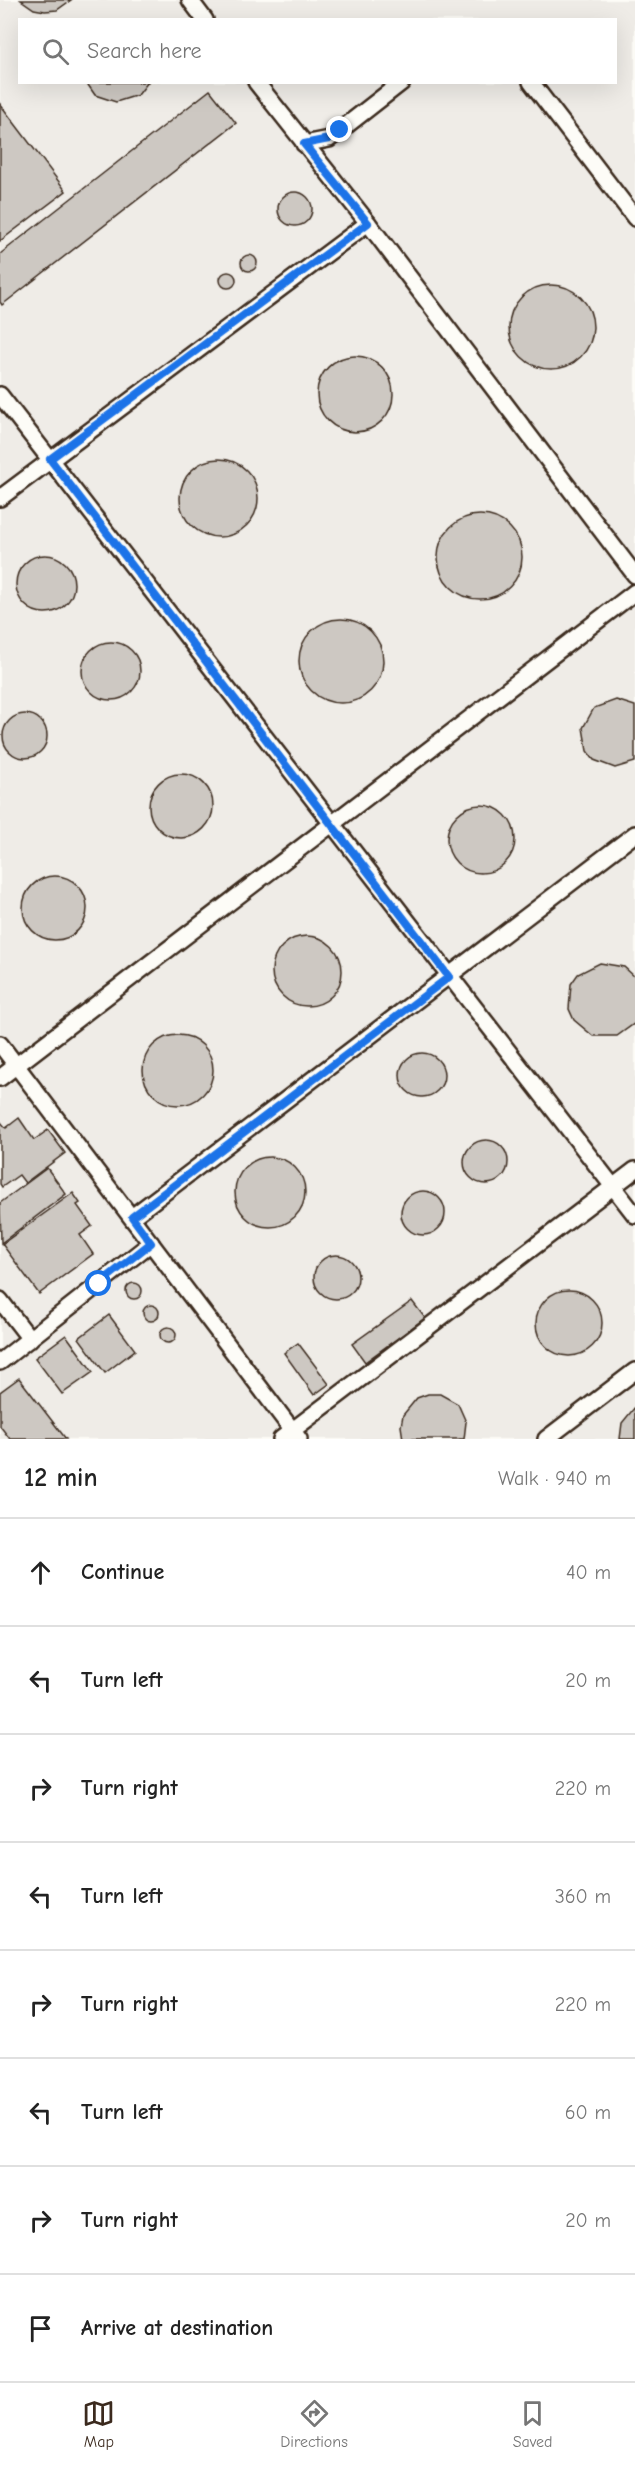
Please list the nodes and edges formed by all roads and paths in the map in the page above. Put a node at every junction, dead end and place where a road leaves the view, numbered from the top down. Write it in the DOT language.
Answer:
graph roads {
  1 [pos="190,0"];
  2 [pos="204,18"];
  3 [pos="258,84"];
  4 [pos="399,84"];
  5 [pos="533,84"];
  6 [pos="304,144"];
  7 [pos="635,218"];
  8 [pos="368,223"];
  9 [pos="0,395"];
  10 [pos="50,459"];
  11 [pos="0,498"];
  12 [pos="635,575"];
  13 [pos="635,592"];
  14 [pos="329,824"];
  15 [pos="635,834"];
  16 [pos="449,977"];
  17 [pos="0,1044"];
  18 [pos="16,1065"];
  19 [pos="0,1078"];
  20 [pos="635,1170"];
  21 [pos="614,1187"];
  22 [pos="635,1215"];
  23 [pos="132,1217"];
  24 [pos="151,1243"];
  25 [pos="0,1300"];
  26 [pos="30,1339"];
  27 [pos="0,1362"];
  28 [pos="635,1371"];
  29 [pos="291,1436"];
  30 [pos="546,1439"];
  1 -- 2 [label="lane"];
  3 -- 6 [label="lane"];
  4 -- 6 [label="lane"];
  5 -- 7 [label="lane"];
  6 -- 8 [label="lane"];
  8 -- 10 [label="lane"];
  8 -- 12 [label="lane"];
  9 -- 10 [label="lane"];
  10 -- 11 [label="lane"];
  10 -- 14 [label="lane"];
  13 -- 14 [label="lane"];
  14 -- 16 [label="lane"];
  14 -- 18 [label="lane"];
  15 -- 16 [label="lane"];
  16 -- 21 [label="lane"];
  16 -- 23 [label="lane"];
  17 -- 18 [label="lane"];
  18 -- 19 [label="lane"];
  18 -- 23 [label="lane"];
  20 -- 21 [label="lane"];
  21 -- 22 [label="lane"];
  21 -- 29 [label="lane"];
  23 -- 24 [label="lane"];
  24 -- 26 [label="lane"];
  24 -- 29 [label="lane"];
  25 -- 26 [label="lane"];
  26 -- 27 [label="lane"];
  28 -- 30 [label="lane"];
}
